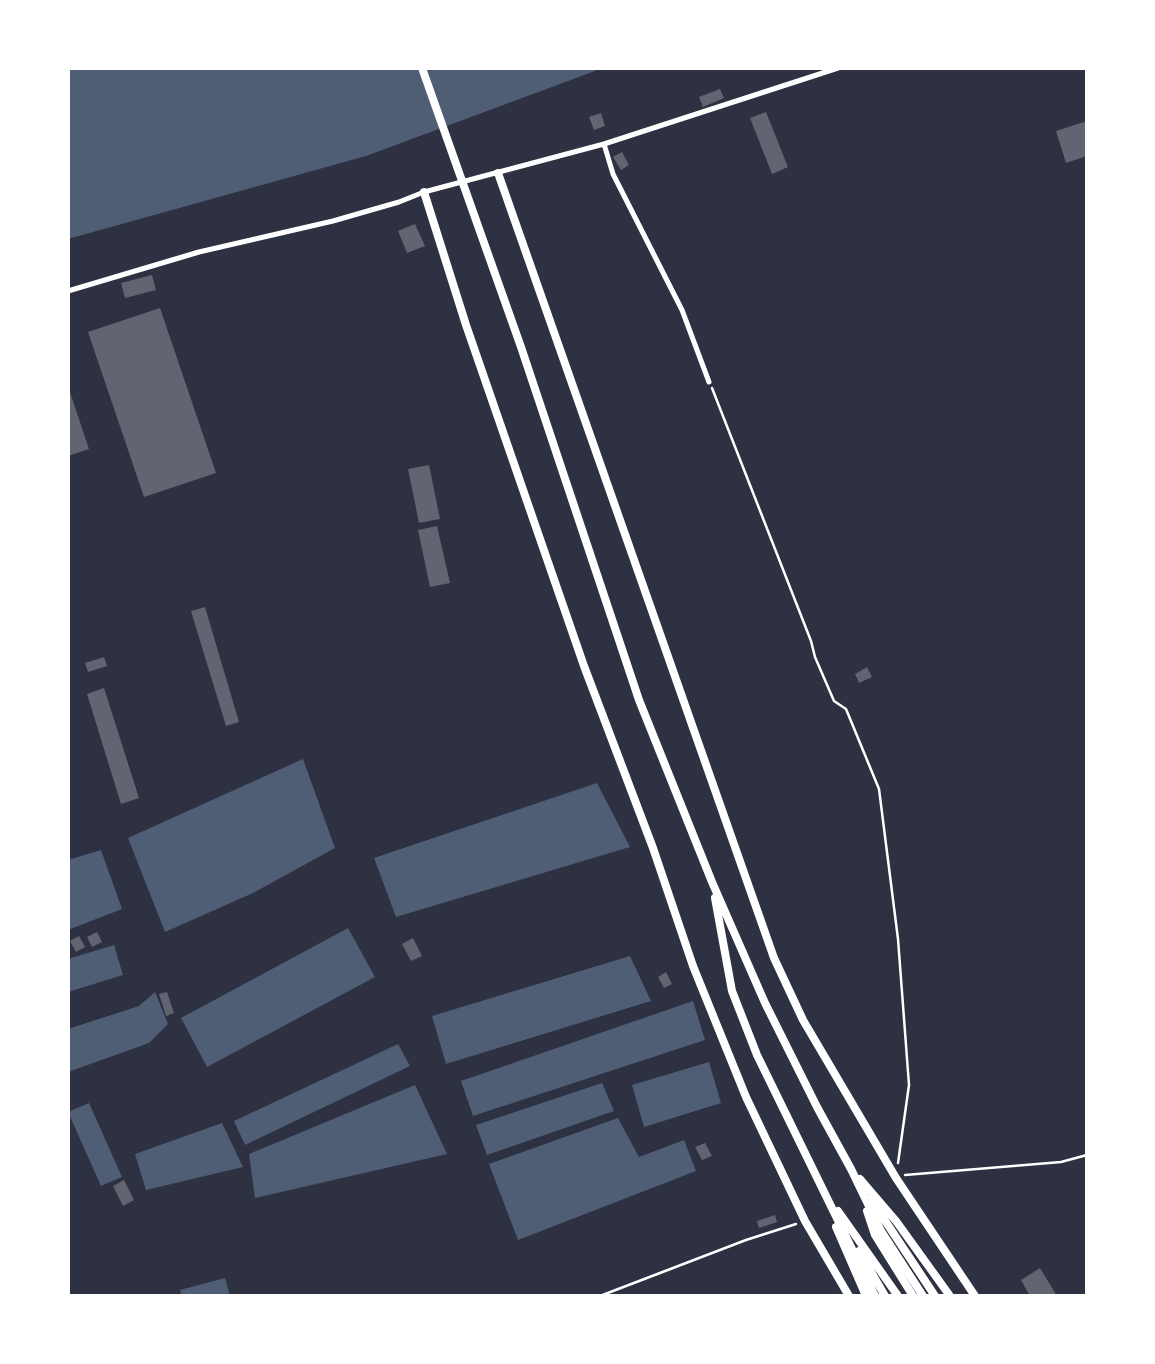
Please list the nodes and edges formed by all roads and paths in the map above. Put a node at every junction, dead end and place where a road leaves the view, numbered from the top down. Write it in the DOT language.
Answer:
graph roads {
  1 [pos="422,68"];
  2 [pos="838,68"];
  3 [pos="604,144"];
  4 [pos="498,173"];
  5 [pos="424,192"];
  6 [pos="68,291"];
  7 [pos="709,382"];
  8 [pos="712,882"];
  9 [pos="1087,1156"];
  10 [pos="851,1169"];
  11 [pos="909,1174"];
  12 [pos="896,1178"];
  13 [pos="820,1185"];
  14 [pos="806,1221"];
  15 [pos="600,1296"];
  16 [pos="849,1296"];
  17 [pos="866,1296"];
  18 [pos="875,1296"];
  19 [pos="885,1296"];
  20 [pos="898,1296"];
  21 [pos="913,1296"];
  22 [pos="923,1296"];
  23 [pos="935,1296"];
  24 [pos="950,1296"];
  25 [pos="975,1296"];
  1 -- 8 [label="highway"];
  2 -- 3 [label="street"];
  3 -- 4 [label="street"];
  3 -- 7 [label="street"];
  4 -- 5 [label="street"];
  4 -- 12 [label="highway"];
  5 -- 6 [label="street"];
  5 -- 14 [label="highway"];
  7 -- 12 [label="path"];
  8 -- 10 [label="highway"];
  8 -- 13 [label="highway"];
  9 -- 11 [label="path"];
  10 -- 21 [label="highway"];
  10 -- 22 [label="highway"];
  10 -- 23 [label="highway"];
  10 -- 24 [label="highway"];
  12 -- 25 [label="highway"];
  13 -- 17 [label="highway"];
  13 -- 18 [label="highway"];
  13 -- 19 [label="highway"];
  13 -- 20 [label="highway"];
  14 -- 15 [label="path"];
  14 -- 16 [label="highway"];
}
